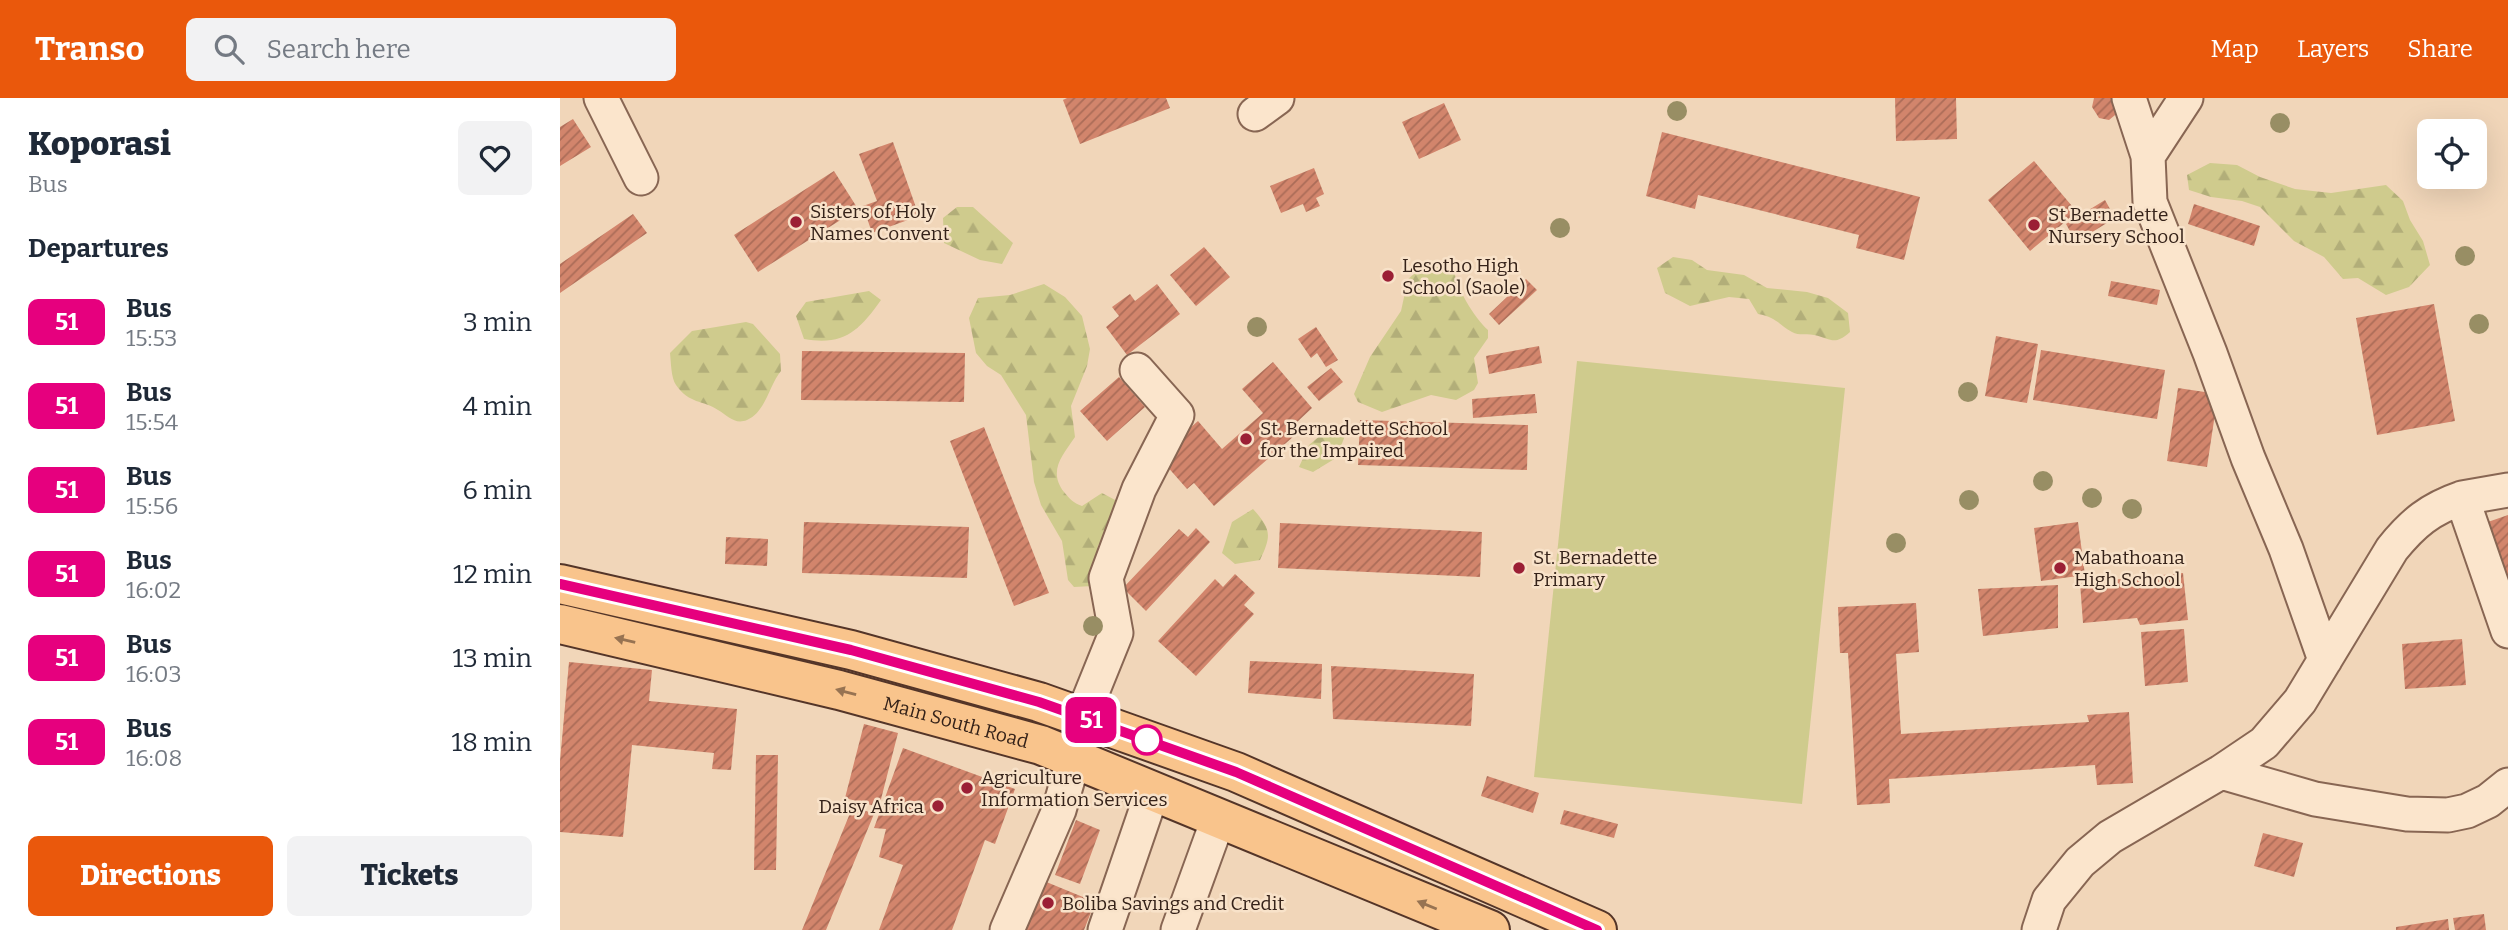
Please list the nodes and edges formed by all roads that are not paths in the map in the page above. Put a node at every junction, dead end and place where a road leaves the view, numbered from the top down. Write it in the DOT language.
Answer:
graph roads {
  1 [pos="601,98"];
  2 [pos="2129,98"];
  3 [pos="2186,98"];
  4 [pos="2148,156"];
  5 [pos="641,178"];
  6 [pos="1138,370"];
  7 [pos="2508,490"];
  8 [pos="2462,498"];
  9 [pos="560,584"];
  10 [pos="560,624"];
  11 [pos="2508,631"];
  12 [pos="2325,660"];
  13 [pos="1082,717"];
  14 [pos="1074,758"];
  15 [pos="2221,772"];
  16 [pos="2508,785"];
  17 [pos="1153,790"];
  18 [pos="1219,817"];
  19 [pos="1494,886"];
  20 [pos="1483,929"];
  21 [pos="1007,930"];
  22 [pos="1105,930"];
  23 [pos="1178,930"];
  24 [pos="1597,930"];
  25 [pos="2039,930"];
  1 -- 5 [label="street"];
  2 -- 4 [label="street"];
  3 -- 4 [label="street"];
  4 -- 12 [label="street"];
  6 -- 13 [label="street"];
  7 -- 8 [label="street"];
  8 -- 11 [label="street"];
  8 -- 12 [label="street"];
  9 -- 13 [label="main road"];
  14 -- 10 [label="main road, Main South Road, one-way"];
  12 -- 15 [label="street"];
  13 -- 19 [label="main road"];
  14 -- 17 [label="main road, Main South Road"];
  14 -- 21 [label="street"];
  15 -- 16 [label="street"];
  15 -- 25 [label="street"];
  17 -- 18 [label="main road, Main South Road"];
  17 -- 22 [label="street"];
  20 -- 18 [label="main road, Main South Road, one-way"];
  18 -- 23 [label="street"];
  19 -- 20 [label="street"];
  19 -- 24 [label="main road"];
}
